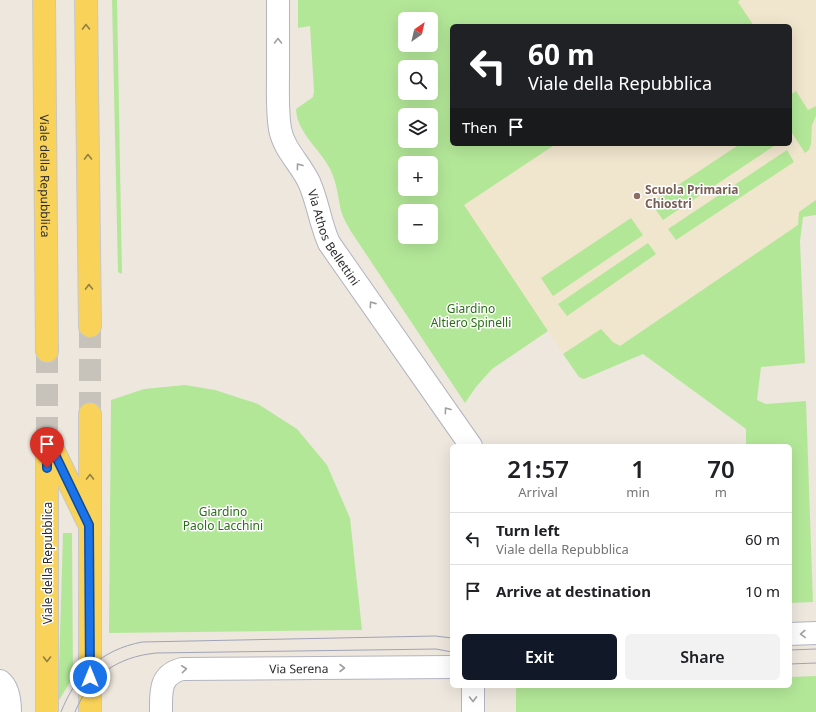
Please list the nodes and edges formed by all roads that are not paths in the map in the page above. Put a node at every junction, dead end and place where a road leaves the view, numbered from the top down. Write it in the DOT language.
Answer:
graph roads {
  1 [pos="44,0"];
  2 [pos="86,0"];
  3 [pos="278,0"];
  4 [pos="90,326"];
  5 [pos="47,351"];
  6 [pos="90,414"];
  7 [pos="470,444"];
  8 [pos="89,525"];
  9 [pos="816,633"];
  10 [pos="792,634"];
  11 [pos="450,667"];
  12 [pos="0,681"];
  13 [pos="473,688"];
  14 [pos="161,704"];
  15 [pos="10,712"];
  16 [pos="47,712"];
  17 [pos="90,712"];
  18 [pos="473,712"];
  1 -- 5 [label="main road, Viale della Repubblica"];
  4 -- 2 [label="main road, one-way"];
  7 -- 3 [label="street, Via Athos Bellettini, one-way"];
  8 -- 6 [label="main road, Viale della Repubblica, one-way"];
  8 -- 16 [label="main road, Viale della Repubblica, one-way"];
  8 -- 17 [label="main road, Viale della Repubblica"];
  9 -- 10 [label="street, one-way"];
  14 -- 11 [label="street, Via Serena, one-way"];
  12 -- 15 [label="street"];
  13 -- 18 [label="street, one-way"];
}
